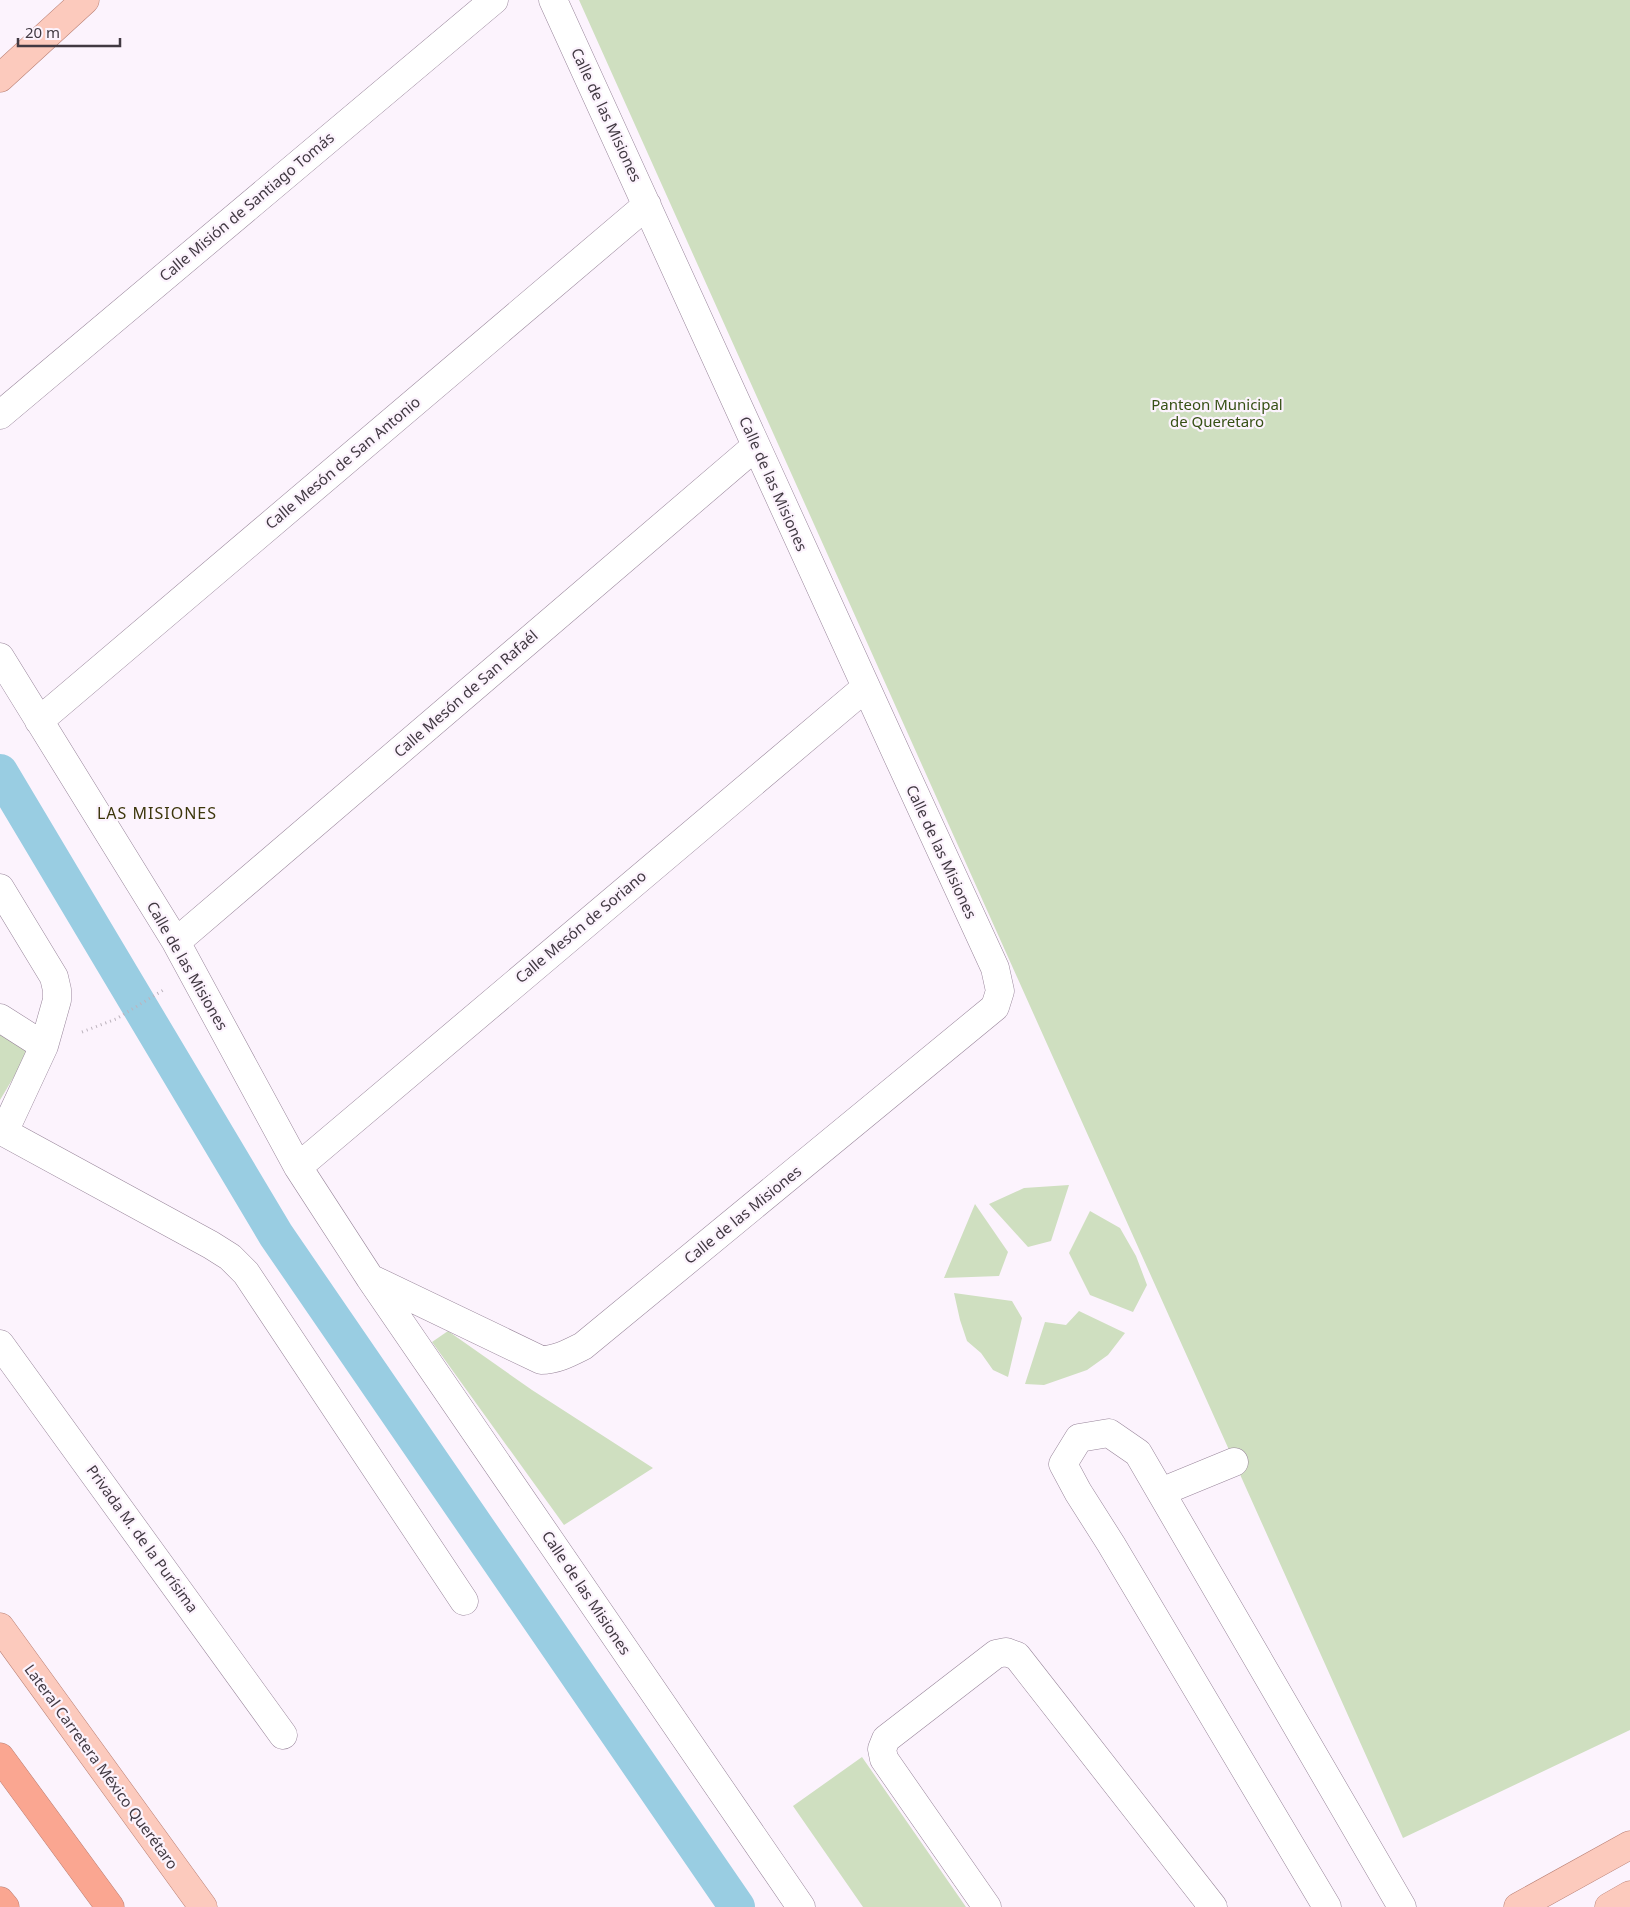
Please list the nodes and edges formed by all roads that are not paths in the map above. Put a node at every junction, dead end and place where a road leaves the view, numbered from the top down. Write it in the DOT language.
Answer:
graph roads {
  1 [pos="85,0"];
  2 [pos="494,0"];
  3 [pos="553,0"];
  4 [pos="0,78"];
  5 [pos="647,205"];
  6 [pos="0,415"];
  7 [pos="756,446"];
  8 [pos="0,657"];
  9 [pos="865,688"];
  10 [pos="39,721"];
  11 [pos="0,888"];
  12 [pos="176,942"];
  13 [pos="0,1018"];
  14 [pos="44,1046"];
  15 [pos="2,1131"];
  16 [pos="298,1167"];
  17 [pos="370,1278"];
  18 [pos="0,1344"];
  19 [pos="1234,1462"];
  20 [pos="1162,1492"];
  21 [pos="464,1600"];
  22 [pos="0,1627"];
  23 [pos="283,1735"];
  24 [pos="0,1757"];
  25 [pos="1630,1844"];
  26 [pos="1630,1895"];
  27 [pos="0,1901"];
  28 [pos="4,1907"];
  29 [pos="110,1907"];
  30 [pos="203,1907"];
  31 [pos="801,1907"];
  32 [pos="987,1907"];
  33 [pos="1214,1907"];
  34 [pos="1327,1907"];
  35 [pos="1402,1907"];
  36 [pos="1518,1907"];
  37 [pos="1609,1907"];
  1 -- 4 [label="main road"];
  2 -- 6 [label="street, Calle Misión de Santiago Tomás"];
  3 -- 5 [label="street, Calle de las Misiones"];
  5 -- 7 [label="street, Calle de las Misiones"];
  5 -- 10 [label="street, Calle Mesón de San Antonio"];
  7 -- 9 [label="street, Calle de las Misiones"];
  7 -- 12 [label="street, Calle Mesón de San Rafaél"];
  8 -- 10 [label="street, Calle de las Misiones"];
  9 -- 16 [label="street, Calle Mesón de Soriano"];
  9 -- 17 [label="street, Calle de las Misiones"];
  10 -- 12 [label="street, Calle de las Misiones"];
  11 -- 14 [label="street"];
  12 -- 16 [label="street, Calle de las Misiones"];
  13 -- 14 [label="street"];
  14 -- 15 [label="street"];
  15 -- 21 [label="street"];
  16 -- 17 [label="street, Calle de las Misiones"];
  17 -- 31 [label="street, Calle de las Misiones"];
  18 -- 23 [label="street, Privada M. de la Purísima"];
  19 -- 20 [label="street"];
  20 -- 34 [label="street"];
  20 -- 35 [label="street"];
  22 -- 30 [label="main road, Lateral Carretera México Querétaro"];
  24 -- 29 [label="highway"];
  25 -- 36 [label="main road"];
  26 -- 37 [label="main road"];
  27 -- 28 [label="highway"];
  32 -- 33 [label="street"];
}
